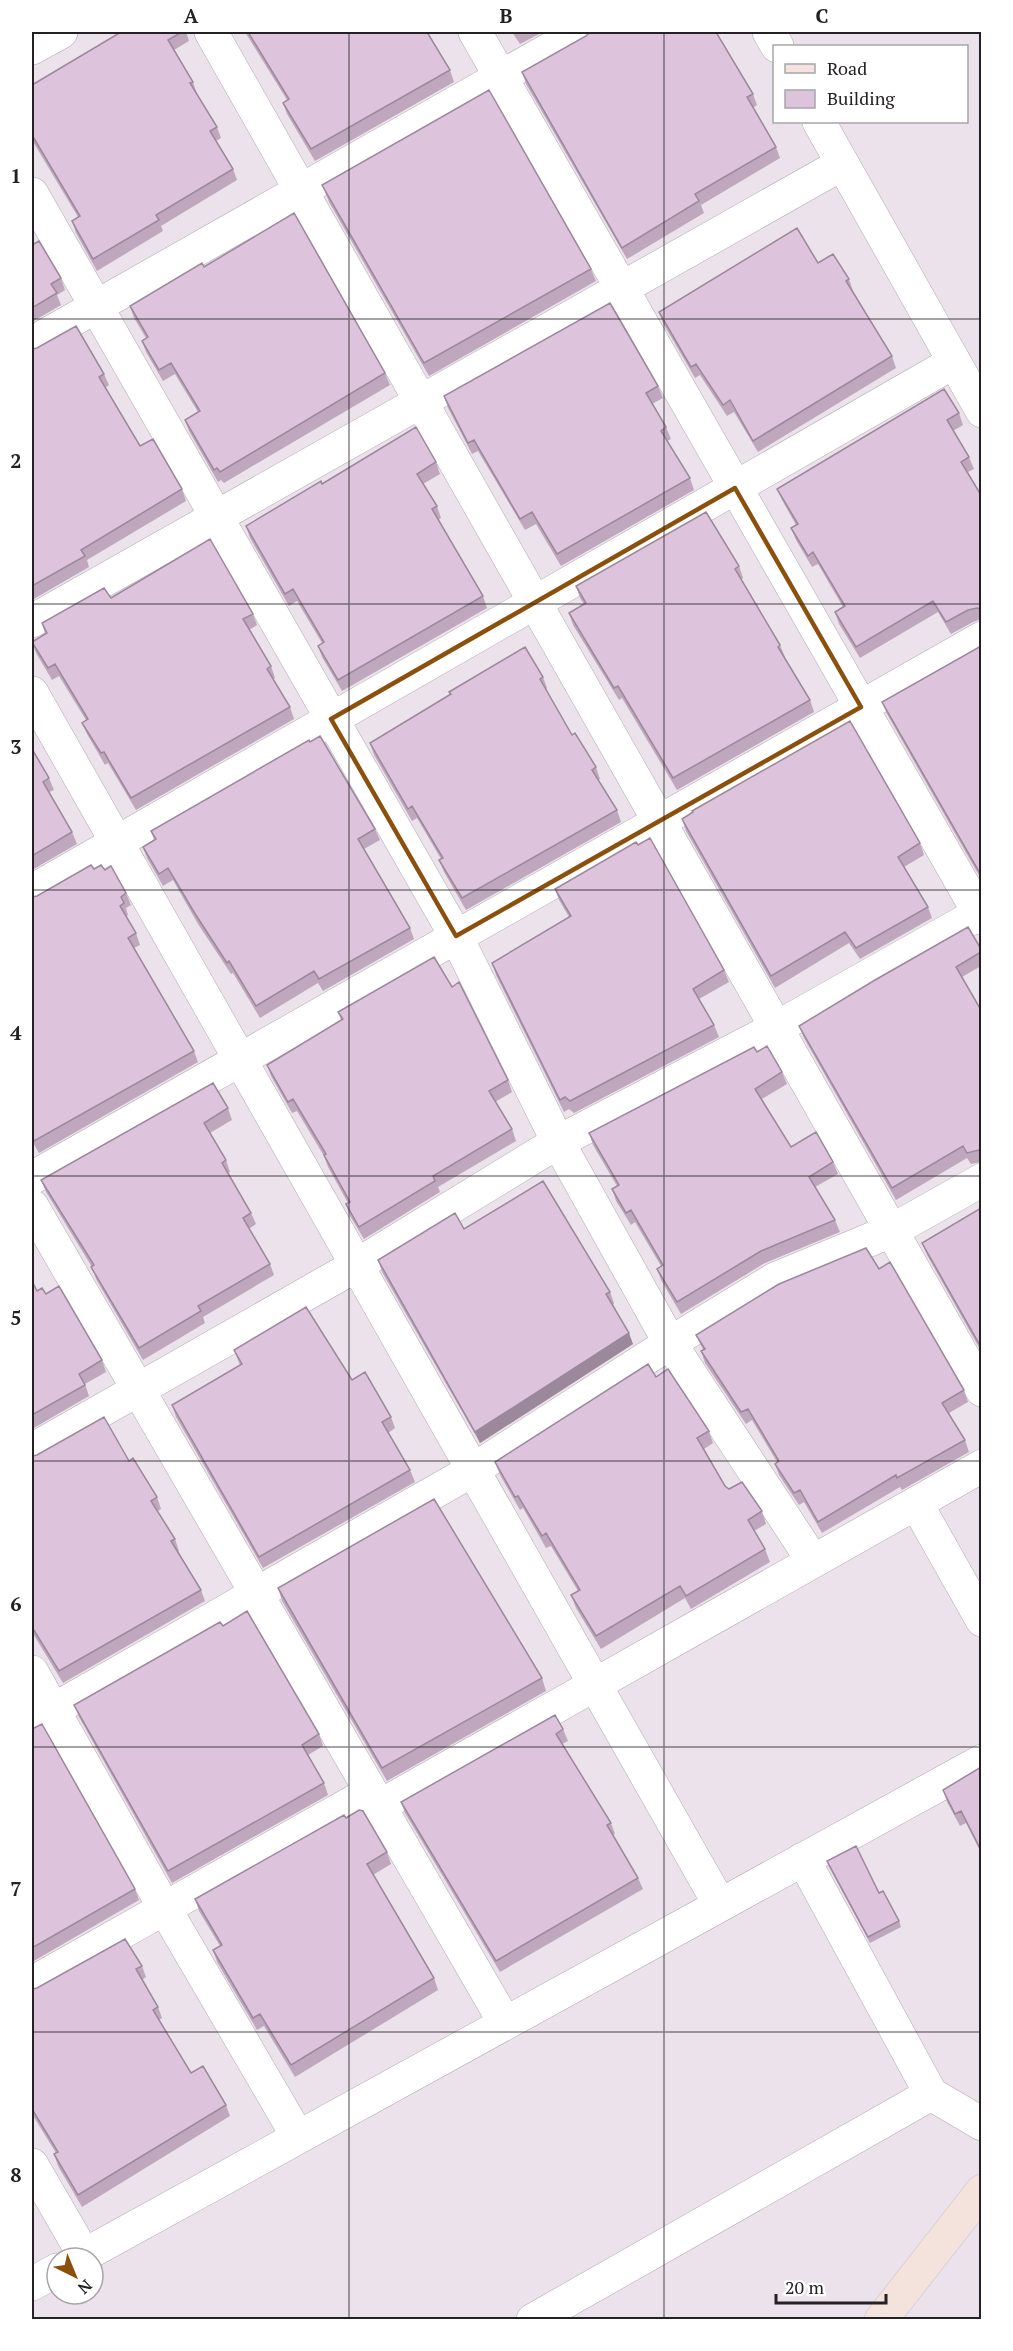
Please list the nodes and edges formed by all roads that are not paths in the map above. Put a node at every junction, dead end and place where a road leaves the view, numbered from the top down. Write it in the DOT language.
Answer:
graph roads {
  1 [pos="61,32"];
  2 [pos="211,32"];
  3 [pos="475,32"];
  4 [pos="580,32"];
  5 [pos="32,48"];
  6 [pos="501,76"];
  7 [pos="820,123"];
  8 [pos="842,164"];
  9 [pos="301,190"];
  10 [pos="32,194"];
  11 [pos="621,288"];
  12 [pos="96,306"];
  13 [pos="32,343"];
  14 [pos="954,363"];
  15 [pos="420,401"];
  16 [pos="981,411"];
  17 [pos="735,488"];
  18 [pos="216,517"];
  19 [pos="535,603"];
  20 [pos="32,621"];
  21 [pos="981,638"];
  22 [pos="32,693"];
  23 [pos="861,707"];
  24 [pos="331,719"];
  25 [pos="659,821"];
  26 [pos="116,842"];
  27 [pos="32,891"];
  28 [pos="981,914"];
  29 [pos="456,936"];
  30 [pos="776,1028"];
  31 [pos="240,1059"];
  32 [pos="558,1142"];
  33 [pos="32,1178"];
  34 [pos="981,1180"];
  35 [pos="32,1206"];
  36 [pos="891,1232"];
  37 [pos="357,1265"];
  38 [pos="670,1343"];
  39 [pos="138,1390"];
  40 [pos="981,1390"];
  41 [pos="32,1450"];
  42 [pos="981,1466"];
  43 [pos="473,1470"];
  44 [pos="916,1503"];
  45 [pos="813,1561"];
  46 [pos="256,1593"];
  47 [pos="981,1620"];
  48 [pos="32,1672"];
  49 [pos="595,1684"];
  50 [pos="42,1715"];
  51 [pos="981,1761"];
  52 [pos="380,1806"];
  53 [pos="803,1859"];
  54 [pos="720,1905"];
  55 [pos="165,1909"];
  56 [pos="32,1983"];
  57 [pos="505,2023"];
  58 [pos="931,2094"];
  59 [pos="981,2124"];
  60 [pos="297,2138"];
  61 [pos="32,2164"];
  62 [pos="981,2191"];
  63 [pos="67,2246"];
  64 [pos="100,2246"];
  65 [pos="533,2319"];
  66 [pos="881,2319"];
  1 -- 5 [label="street"];
  2 -- 9 [label="street"];
  3 -- 6 [label="street"];
  4 -- 6 [label="street"];
  6 -- 9 [label="street"];
  6 -- 11 [label="street"];
  7 -- 8 [label="street"];
  8 -- 11 [label="street"];
  8 -- 14 [label="street"];
  9 -- 12 [label="street"];
  9 -- 15 [label="street"];
  10 -- 12 [label="street"];
  11 -- 15 [label="street"];
  11 -- 17 [label="street"];
  12 -- 13 [label="street"];
  12 -- 18 [label="street"];
  14 -- 16 [label="street"];
  14 -- 17 [label="street"];
  15 -- 18 [label="street"];
  15 -- 19 [label="street"];
  17 -- 19 [label="street"];
  17 -- 23 [label="street"];
  18 -- 20 [label="street"];
  18 -- 24 [label="street"];
  19 -- 24 [label="street"];
  19 -- 25 [label="street"];
  21 -- 23 [label="street"];
  22 -- 26 [label="street"];
  23 -- 25 [label="street"];
  23 -- 28 [label="street"];
  24 -- 26 [label="street"];
  24 -- 29 [label="street"];
  25 -- 29 [label="street"];
  25 -- 30 [label="street"];
  26 -- 27 [label="street"];
  26 -- 31 [label="street"];
  28 -- 30 [label="street"];
  29 -- 31 [label="street"];
  29 -- 32 [label="street"];
  30 -- 32 [label="street"];
  30 -- 36 [label="street"];
  31 -- 33 [label="street"];
  31 -- 37 [label="street"];
  32 -- 37 [label="street"];
  32 -- 38 [label="street"];
  34 -- 36 [label="street"];
  35 -- 39 [label="street"];
  36 -- 38 [label="street"];
  36 -- 40 [label="street"];
  37 -- 39 [label="street"];
  37 -- 43 [label="street"];
  38 -- 43 [label="street"];
  38 -- 45 [label="street"];
  39 -- 41 [label="street"];
  39 -- 46 [label="street"];
  42 -- 44 [label="street"];
  43 -- 46 [label="street"];
  43 -- 49 [label="street"];
  44 -- 45 [label="street"];
  44 -- 47 [label="street"];
  45 -- 49 [label="street"];
  46 -- 50 [label="street"];
  46 -- 52 [label="street"];
  48 -- 50 [label="street"];
  49 -- 52 [label="street"];
  49 -- 54 [label="street"];
  50 -- 55 [label="street"];
  51 -- 53 [label="street"];
  52 -- 55 [label="street"];
  52 -- 57 [label="street"];
  53 -- 54 [label="street"];
  53 -- 58 [label="street"];
  54 -- 57 [label="street"];
  55 -- 56 [label="street"];
  55 -- 60 [label="street"];
  57 -- 60 [label="street"];
  58 -- 59 [label="street"];
  58 -- 65 [label="street"];
  60 -- 64 [label="street"];
  61 -- 63 [label="street"];
  62 -- 66 [label="main road"];
}
